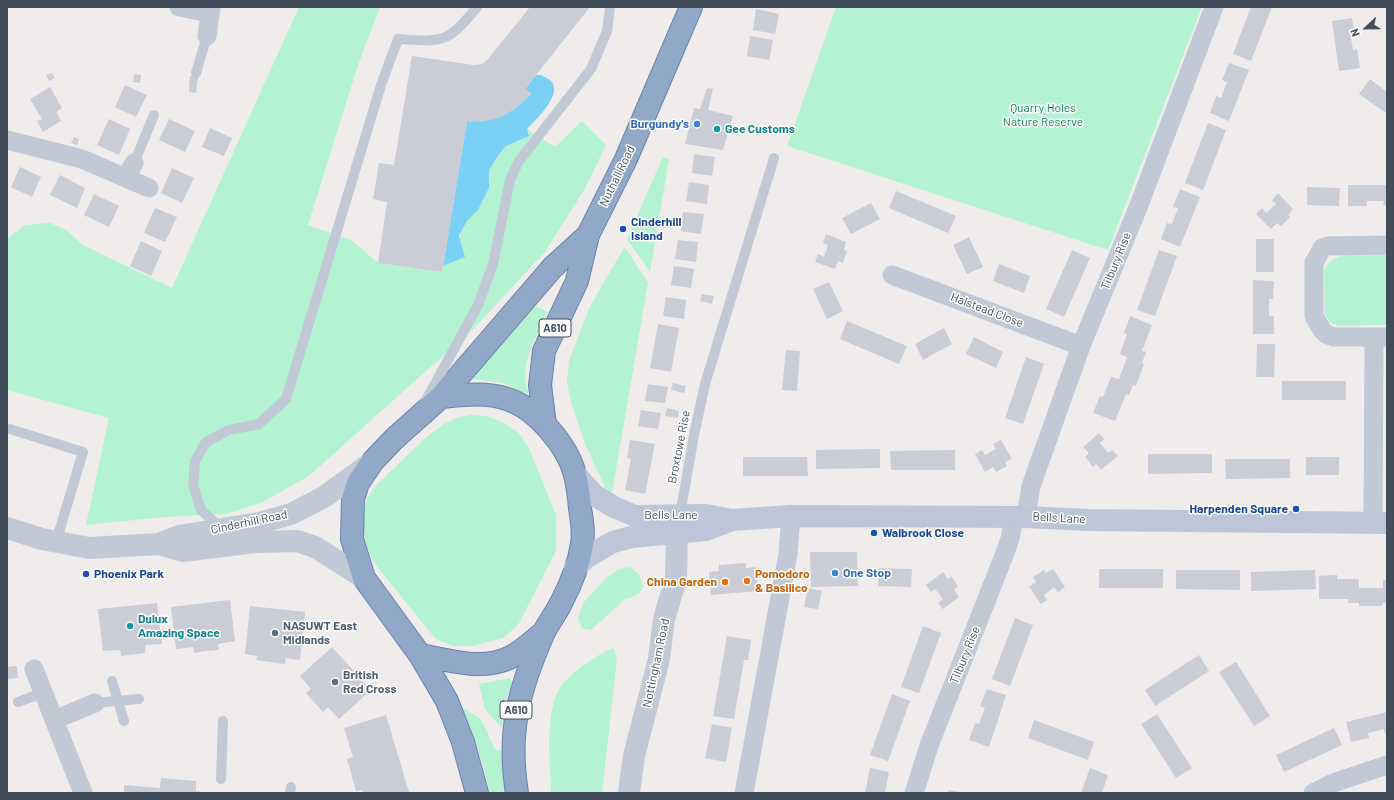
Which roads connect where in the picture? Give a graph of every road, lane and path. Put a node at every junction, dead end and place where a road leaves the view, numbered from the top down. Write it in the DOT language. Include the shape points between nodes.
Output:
graph roads {
  1 [pos="179,7"];
  2 [pos="477,7"];
  3 [pos="610,7"];
  4 [pos="691,7"];
  5 [pos="1214,7"];
  6 [pos="210,10"];
  7 [pos="206,36"];
  8 [pos="196,73"];
  9 [pos="154,115"];
  10 [pos="7,140"];
  11 [pos="774,158"];
  12 [pos="130,171"];
  13 [pos="149,188"];
  14 [pos="588,235"];
  15 [pos="1387,245"];
  16 [pos="892,275"];
  17 [pos="1380,337"];
  18 [pos="1081,346"];
  19 [pos="441,397"];
  20 [pos="415,421"];
  21 [pos="545,425"];
  22 [pos="10,429"];
  23 [pos="373,461"];
  24 [pos="575,474"];
  25 [pos="792,516"];
  26 [pos="1020,517"];
  27 [pos="1380,523"];
  28 [pos="678,524"];
  29 [pos="7,528"];
  30 [pos="222,529"];
  31 [pos="56,542"];
  32 [pos="159,544"];
  33 [pos="576,568"];
  34 [pos="364,578"];
  35 [pos="545,632"];
  36 [pos="420,655"];
  37 [pos="34,668"];
  38 [pos="112,681"];
  39 [pos="44,693"];
  40 [pos="139,699"];
  41 [pos="18,702"];
  42 [pos="118,702"];
  43 [pos="95,703"];
  44 [pos="54,720"];
  45 [pos="124,721"];
  46 [pos="223,721"];
  47 [pos="1387,765"];
  48 [pos="221,779"];
  49 [pos="83,793"];
  50 [pos="478,793"];
  51 [pos="517,793"];
  52 [pos="629,793"];
  53 [pos="744,793"];
  54 [pos="914,793"];
  55 [pos="1313,793"];
  1 -- 6 [label="street"];
  2 -- 30 [label="lane" via="443,40 432,42 398,39 381,84 286,399 259,424 229,430 206,442 195,461 193,485 201,510"];
  3 -- 20 [label="lane" via="607,31 591,69 519,162 510,180 493,264 478,305"];
  4 -- 14 [label="highway, Nuthall Road / A610" via="626,159"];
  5 -- 18 [label="street, Tilbury Rise" via="1139,205"];
  6 -- 7 [label="street"];
  7 -- 8 [label="lane"];
  9 -- 12 [label="lane"];
  10 -- 12 [label="street"];
  11 -- 28 [label="lane, Broxtowe Rise" via="706,384"];
  12 -- 13 [label="street"];
  14 -- 19 [label="highway, A610" via="553,267"];
  14 -- 21 [label="highway, A610" via="577,281 544,352 540,385"];
  15 -- 17 [label="street" via="1328,246 1322,248 1314,263 1314,316 1322,330 1334,337"];
  16 -- 18 [label="street, Halstead Close"];
  17 -- 27 [label="street"];
  18 -- 26 [label="street, Tilbury Rise"];
  19 -- 20 [label="highway, A610"];
  19 -- 21 [label="highway, A610" via="473,395 507,399 527,409"];
  20 -- 23 [label="highway, A610"];
  21 -- 24 [label="highway, A610" via="560,443"];
  22 -- 31 [label="lane" via="83,452"];
  23 -- 30 [label="street, Cinderhill Road" via="324,497 291,514"];
  23 -- 34 [label="highway, A610" via="358,483 353,499 352,539"];
  24 -- 28 [label="main road, Bells Lane" via="594,495 614,507 636,516"];
  24 -- 33 [label="highway, A610" via="582,522 582,544"];
  25 -- 26 [label="main road, Bells Lane"];
  25 -- 28 [label="main road, Bells Lane" via="732,520 706,530"];
  25 -- 53 [label="street" via="788,554"];
  26 -- 27 [label="main road, Bells Lane"];
  26 -- 54 [label="street, Tilbury Rise" via="930,743"];
  28 -- 33 [label="main road, Bells Lane" via="601,547"];
  28 -- 52 [label="street, Nottingham Road" via="676,579 664,619 659,659 634,756"];
  29 -- 31 [label="street, Cinderhill Road"];
  30 -- 32 [label="street, Cinderhill Road" via="179,536"];
  31 -- 32 [label="street, Cinderhill Road" via="89,548"];
  32 -- 34 [label="street, Cinderhill Road" via="183,551 255,542 297,541 322,551"];
  33 -- 35 [label="highway, A610" via="563,600"];
  34 -- 36 [label="highway, A610"];
  35 -- 36 [label="highway, A610" via="508,658 490,663 471,665"];
  35 -- 51 [label="highway, A610" via="517,706 513,736"];
  36 -- 50 [label="highway, A610" via="447,702 463,742"];
  37 -- 39 [label="street"];
  38 -- 42 [label="lane"];
  39 -- 41 [label="lane"];
  39 -- 44 [label="street"];
  40 -- 42 [label="lane"];
  42 -- 43 [label="lane"];
  42 -- 45 [label="lane"];
  43 -- 44 [label="street"];
  44 -- 49 [label="street"];
  46 -- 48 [label="lane"];
  47 -- 55 [label="street" via="1333,782"];
}
